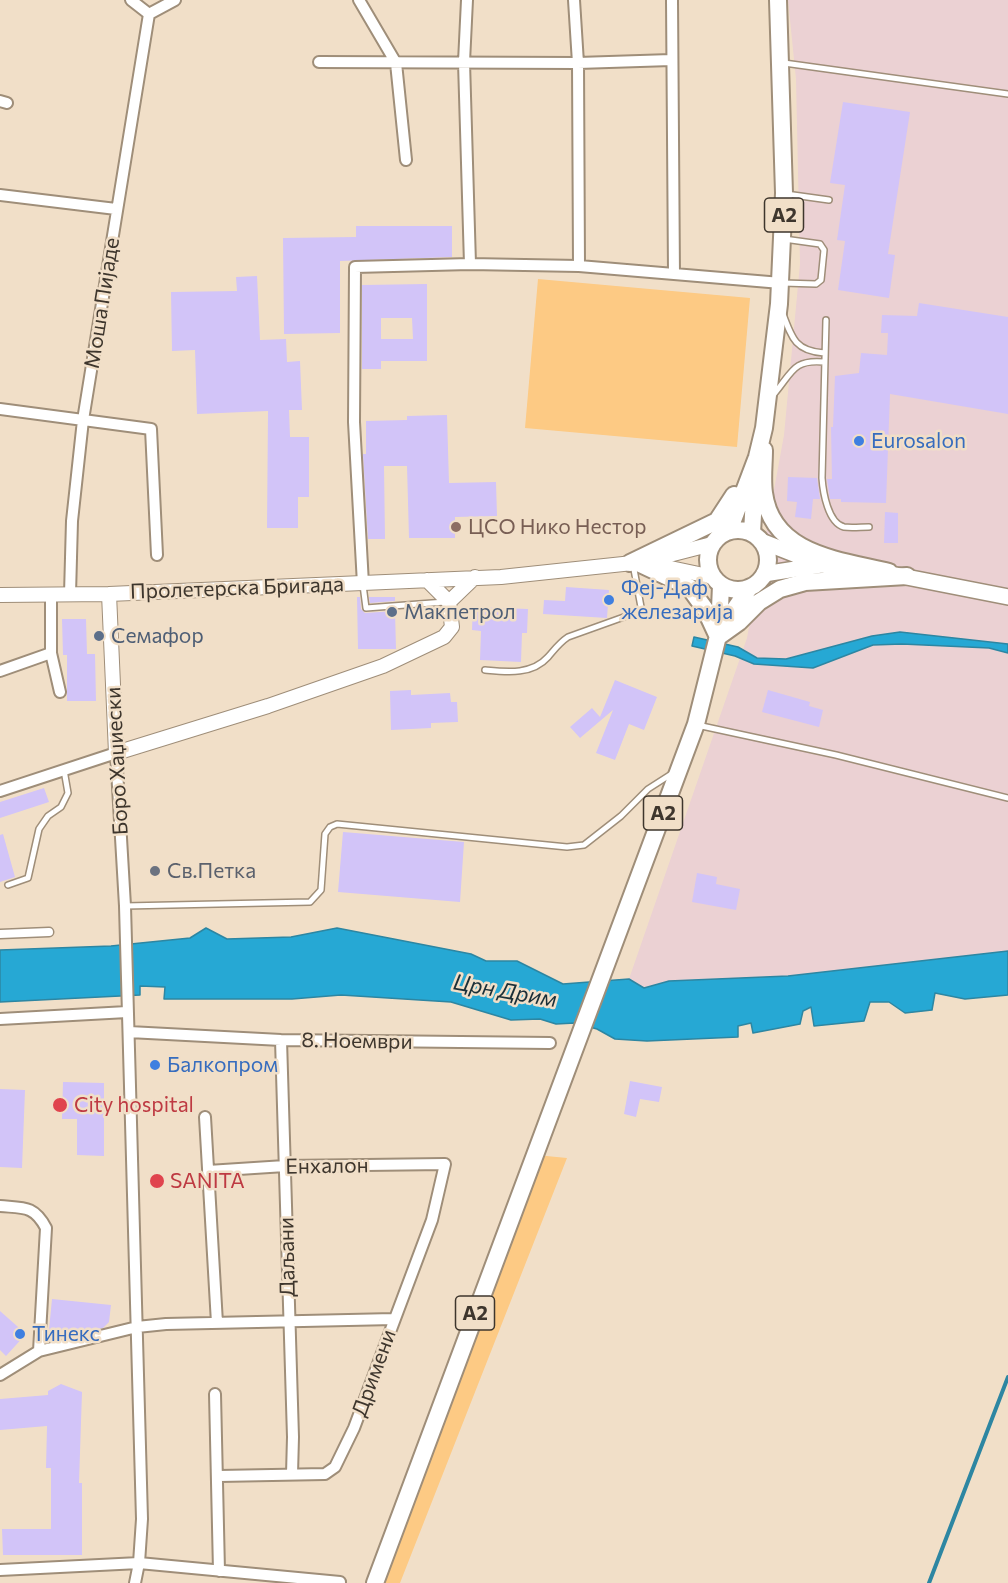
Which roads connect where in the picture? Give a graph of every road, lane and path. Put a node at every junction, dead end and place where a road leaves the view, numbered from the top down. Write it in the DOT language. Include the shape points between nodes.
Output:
graph roads {
  1 [pos="131,0"];
  2 [pos="176,0"];
  3 [pos="359,0"];
  4 [pos="467,0"];
  5 [pos="574,0"];
  6 [pos="672,0"];
  7 [pos="778,0"];
  8 [pos="149,14"];
  9 [pos="671,60"];
  10 [pos="319,62"];
  11 [pos="464,62"];
  12 [pos="781,62"];
  13 [pos="396,63"];
  14 [pos="578,63"];
  15 [pos="1008,94"];
  16 [pos="406,160"];
  17 [pos="784,193"];
  18 [pos="0,195"];
  19 [pos="829,200"];
  20 [pos="116,209"];
  21 [pos="783,239"];
  22 [pos="470,264"];
  23 [pos="579,266"];
  24 [pos="674,274"];
  25 [pos="781,283"];
  26 [pos="779,304"];
  27 [pos="826,320"];
  28 [pos="824,353"];
  29 [pos="824,362"];
  30 [pos="767,402"];
  31 [pos="0,409"];
  32 [pos="83,420"];
  33 [pos="764,428"];
  34 [pos="757,457"];
  35 [pos="869,527"];
  36 [pos="729,531"];
  37 [pos="757,537"];
  38 [pos="712,544"];
  39 [pos="157,555"];
  40 [pos="635,562"];
  41 [pos="822,565"];
  42 [pos="764,574"];
  43 [pos="907,576"];
  44 [pos="475,577"];
  45 [pos="427,580"];
  46 [pos="717,581"];
  47 [pos="363,584"];
  48 [pos="750,587"];
  49 [pos="51,594"];
  50 [pos="70,594"];
  51 [pos="109,594"];
  52 [pos="0,595"];
  53 [pos="1008,597"];
  54 [pos="449,602"];
  55 [pos="718,636"];
  56 [pos="51,653"];
  57 [pos="485,670"];
  58 [pos="0,671"];
  59 [pos="60,692"];
  60 [pos="696,724"];
  61 [pos="116,753"];
  62 [pos="679,769"];
  63 [pos="64,770"];
  64 [pos="0,791"];
  65 [pos="1008,798"];
  66 [pos="8,885"];
  67 [pos="125,906"];
  68 [pos="49,932"];
  69 [pos="0,934"];
  70 [pos="127,1012"];
  71 [pos="0,1019"];
  72 [pos="129,1032"];
  73 [pos="281,1040"];
  74 [pos="550,1043"];
  75 [pos="205,1117"];
  76 [pos="446,1164"];
  77 [pos="285,1166"];
  78 [pos="208,1170"];
  79 [pos="0,1206"];
  80 [pos="394,1319"];
  81 [pos="289,1320"];
  82 [pos="217,1323"];
  83 [pos="137,1327"];
  84 [pos="39,1351"];
  85 [pos="0,1375"];
  86 [pos="215,1394"];
  87 [pos="292,1474"];
  88 [pos="219,1476"];
  89 [pos="139,1563"];
  90 [pos="0,1570"];
  91 [pos="219,1571"];
  92 [pos="340,1582"];
  93 [pos="135,1583"];
  94 [pos="375,1583"];
  1 -- 8 [label="street"];
  2 -- 8 [label="street"];
  3 -- 13 [label="street"];
  4 -- 11 [label="street"];
  5 -- 14 [label="street"];
  6 -- 9 [label="street"];
  7 -- 12 [label="main road, A2"];
  8 -- 20 [label="street, Моша Пијаде"];
  9 -- 14 [label="street"];
  9 -- 24 [label="street"];
  10 -- 13 [label="street"];
  11 -- 13 [label="street"];
  11 -- 14 [label="street"];
  11 -- 22 [label="street"];
  12 -- 15 [label="lane"];
  12 -- 17 [label="main road, A2"];
  13 -- 16 [label="street"];
  14 -- 23 [label="street"];
  17 -- 19 [label="lane"];
  17 -- 21 [label="main road, A2"];
  18 -- 20 [label="street"];
  20 -- 32 [label="street, Моша Пијаде"];
  21 -- 25 [label="main road, A2"];
  21 -- 25 [label="lane" via="820,244 824,250 821,280 816,284"];
  22 -- 23 [label="street"];
  22 -- 47 [label="street" via="355,267 354,422"];
  23 -- 24 [label="street"];
  24 -- 25 [label="street"];
  25 -- 26 [label="main road, A2"];
  26 -- 28 [label="lane" via="795,343 809,352"];
  26 -- 30 [label="main road, A2"];
  27 -- 28 [label="lane"];
  28 -- 29 [label="lane"];
  29 -- 30 [label="lane" via="808,361 794,368"];
  29 -- 35 [label="lane" via="824,496 839,524"];
  30 -- 33 [label="main road, A2"];
  31 -- 32 [label="street"];
  32 -- 39 [label="street" via="151,429"];
  32 -- 50 [label="street, Моша Пијаде" via="72,521"];
  33 -- 34 [label="main road, A2"];
  33 -- 40 [label="main road" via="734,496 717,521"];
  33 -- 43 [label="main road" via="764,494 775,525 814,554"];
  34 -- 36 [label="main road, A2"];
  34 -- 37 [label="main road, A2"];
  36 -- 37 [label="main road" via="740,530"];
  36 -- 38 [label="main road"];
  37 -- 41 [label="main road"];
  37 -- 42 [label="main road, A2" via="767,552"];
  38 -- 40 [label="street"];
  38 -- 46 [label="main road, A2" via="708,566"];
  40 -- 44 [label="street, Пролетерска Бригада"];
  40 -- 46 [label="street"];
  40 -- 55 [label="main road" via="689,587"];
  40 -- 57 [label="lane" via="641,606 635,612 568,637 540,665 528,671"];
  41 -- 42 [label="main road"];
  41 -- 43 [label="main road"];
  42 -- 48 [label="main road, A2"];
  43 -- 53 [label="main road"];
  43 -- 55 [label="main road" via="805,582 780,589"];
  44 -- 45 [label="street, Пролетерска Бригада"];
  44 -- 54 [label="street"];
  45 -- 47 [label="street, Пролетерска Бригада"];
  45 -- 54 [label="street"];
  46 -- 48 [label="main road" via="731,589"];
  46 -- 55 [label="main road, A2"];
  47 -- 51 [label="street, Пролетерска Бригада"];
  47 -- 54 [label="lane" via="366,608"];
  48 -- 55 [label="main road, A2"];
  49 -- 50 [label="street, Пролетерска Бригада"];
  49 -- 52 [label="street, Пролетерска Бригада"];
  49 -- 56 [label="street"];
  50 -- 51 [label="street, Пролетерска Бригада"];
  51 -- 61 [label="street, Боро Хаџиески"];
  54 -- 61 [label="street" via="452,627 444,637 383,666"];
  55 -- 60 [label="main road, A2"];
  56 -- 58 [label="street"];
  56 -- 59 [label="street"];
  60 -- 62 [label="main road, A2"];
  60 -- 65 [label="lane"];
  61 -- 63 [label="street"];
  61 -- 67 [label="street, Боро Хаџиески"];
  62 -- 67 [label="lane" via="648,789 584,845 556,846 337,824 325,834 321,890 310,902"];
  62 -- 94 [label="main road, A2"];
  63 -- 64 [label="street"];
  63 -- 66 [label="lane" via="68,794 39,829 28,878"];
  67 -- 70 [label="street, Боро Хаџиески"];
  68 -- 69 [label="street"];
  70 -- 71 [label="street"];
  70 -- 72 [label="street, Боро Хаџиески"];
  72 -- 73 [label="street, 8. Ноември"];
  72 -- 83 [label="street, Боро Хаџиески"];
  73 -- 74 [label="street, 8. Ноември"];
  73 -- 77 [label="street, Даљани"];
  75 -- 78 [label="street"];
  76 -- 77 [label="street, Енхалон"];
  76 -- 80 [label="street, Дримени" via="432,1220"];
  77 -- 78 [label="street, Енхалон"];
  77 -- 81 [label="street, Даљани"];
  78 -- 82 [label="street"];
  79 -- 84 [label="street" via="31,1209 46,1228"];
  80 -- 81 [label="street"];
  80 -- 87 [label="street, Дримени" via="354,1428 335,1467 325,1474"];
  81 -- 82 [label="street"];
  81 -- 87 [label="street, Даљани"];
  82 -- 83 [label="street"];
  83 -- 84 [label="street"];
  83 -- 89 [label="street, Боро Хаџиески" via="142,1519"];
  84 -- 85 [label="street"];
  86 -- 88 [label="street"];
  87 -- 88 [label="street, Дримени"];
  88 -- 91 [label="street"];
  89 -- 90 [label="street"];
  89 -- 91 [label="street"];
  89 -- 93 [label="street, Боро Хаџиески"];
  91 -- 92 [label="street"];
}
